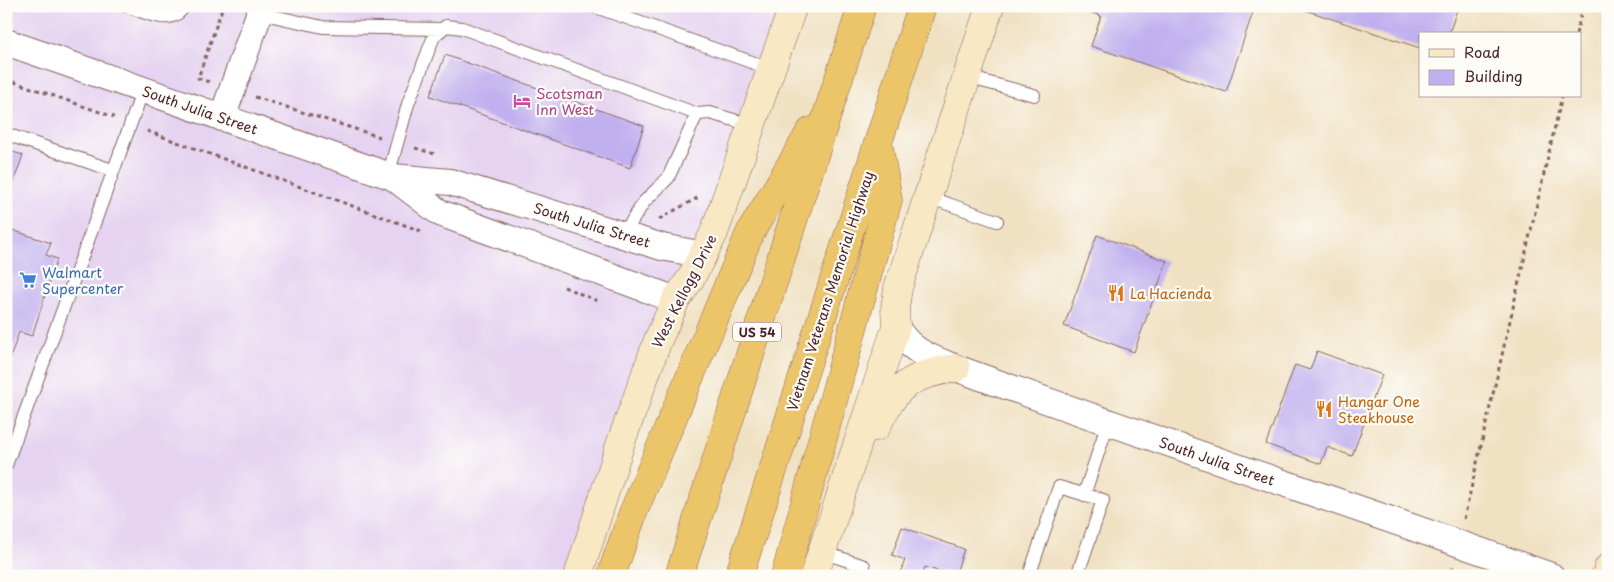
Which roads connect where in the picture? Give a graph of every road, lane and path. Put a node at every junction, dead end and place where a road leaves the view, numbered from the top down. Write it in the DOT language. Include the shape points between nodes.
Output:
graph roads {
  1 [pos="127,6"];
  2 [pos="184,6"];
  3 [pos="223,6"];
  4 [pos="593,6"];
  5 [pos="793,6"];
  6 [pos="862,6"];
  7 [pos="922,6"];
  8 [pos="990,6"];
  9 [pos="1583,6"];
  10 [pos="260,10"];
  11 [pos="442,29"];
  12 [pos="1576,32"];
  13 [pos="6,42"];
  14 [pos="771,69"];
  15 [pos="967,77"];
  16 [pos="6,78"];
  17 [pos="232,89"];
  18 [pos="836,89"];
  19 [pos="143,90"];
  20 [pos="1034,94"];
  21 [pos="1562,98"];
  22 [pos="697,114"];
  23 [pos="222,118"];
  24 [pos="130,124"];
  25 [pos="752,125"];
  26 [pos="6,134"];
  27 [pos="878,141"];
  28 [pos="398,142"];
  29 [pos="445,157"];
  30 [pos="112,170"];
  31 [pos="391,177"];
  32 [pos="705,194"];
  33 [pos="928,197"];
  34 [pos="997,221"];
  35 [pos="629,227"];
  36 [pos="429,234"];
  37 [pos="704,255"];
  38 [pos="555,284"];
  39 [pos="676,300"];
  40 [pos="600,302"];
  41 [pos="896,327"];
  42 [pos="956,368"];
  43 [pos="1108,423"];
  44 [pos="6,465"];
  45 [pos="1084,494"];
  46 [pos="837,507"];
  47 [pos="1459,543"];
  48 [pos="818,564"];
  49 [pos="1608,568"];
  50 [pos="578,576"];
  51 [pos="611,576"];
  52 [pos="679,576"];
  53 [pos="739,576"];
  54 [pos="785,576"];
  55 [pos="861,576"];
  56 [pos="1029,576"];
  57 [pos="1077,576"];
  58 [pos="1451,576"];
  59 [pos="1550,576"];
  60 [pos="1606,576"];
  1 -- 2 [label="lane" via="160,18 172,16"];
  3 -- 17 [label="path" via="198,78"];
  4 -- 14 [label="lane"];
  5 -- 14 [label="main road, West Kellogg Drive"];
  6 -- 18 [label="highway, US 54"];
  7 -- 27 [label="highway, Vietnam Veterans Memorial Highway"];
  8 -- 15 [label="main road"];
  9 -- 12 [label="path"];
  10 -- 11 [label="lane" via="323,28"];
  10 -- 17 [label="street"];
  11 -- 22 [label="lane" via="446,26 462,28"];
  11 -- 28 [label="lane" via="434,36 408,104"];
  13 -- 19 [label="street, South Julia Street"];
  14 -- 25 [label="main road, West Kellogg Drive"];
  15 -- 20 [label="lane"];
  15 -- 33 [label="main road"];
  16 -- 24 [label="path"];
  17 -- 23 [label="street"];
  17 -- 28 [label="path"];
  18 -- 51 [label="highway" via="750,233 633,513"];
  18 -- 52 [label="highway, US 54"];
  19 -- 23 [label="street, South Julia Street"];
  19 -- 24 [label="lane"];
  21 -- 47 [label="path"];
  22 -- 25 [label="lane" via="710,113"];
  22 -- 35 [label="lane" via="668,178 644,202"];
  23 -- 31 [label="street, South Julia Street"];
  24 -- 30 [label="lane"];
  24 -- 36 [label="path"];
  25 -- 37 [label="main road, West Kellogg Drive"];
  26 -- 30 [label="lane"];
  27 -- 53 [label="highway, Vietnam Veterans Memorial Highway"];
  27 -- 54 [label="highway" via="888,200"];
  28 -- 29 [label="path"];
  28 -- 31 [label="lane"];
  30 -- 44 [label="lane"];
  31 -- 35 [label="street, South Julia Street" via="450,182"];
  31 -- 39 [label="street, South Julia Street" via="440,213"];
  32 -- 35 [label="path" via="652,224"];
  33 -- 34 [label="lane"];
  33 -- 41 [label="main road" via="898,288 894,308"];
  35 -- 37 [label="street, South Julia Street" via="662,247"];
  37 -- 39 [label="main road, West Kellogg Drive"];
  38 -- 40 [label="path"];
  39 -- 50 [label="main road, West Kellogg Drive" via="620,442"];
  41 -- 42 [label="street, South Julia Street" via="905,341 919,352"];
  41 -- 46 [label="main road"];
  42 -- 43 [label="street, South Julia Street"];
  42 -- 46 [label="main road" via="915,378 890,399"];
  43 -- 45 [label="lane"];
  43 -- 47 [label="street, South Julia Street"];
  45 -- 56 [label="lane" via="1060,487"];
  45 -- 57 [label="lane" via="1103,500"];
  46 -- 48 [label="main road"];
  47 -- 58 [label="path"];
  47 -- 59 [label="street, South Julia Street"];
  48 -- 55 [label="lane" via="864,566"];
  49 -- 60 [label="main road"];
}
